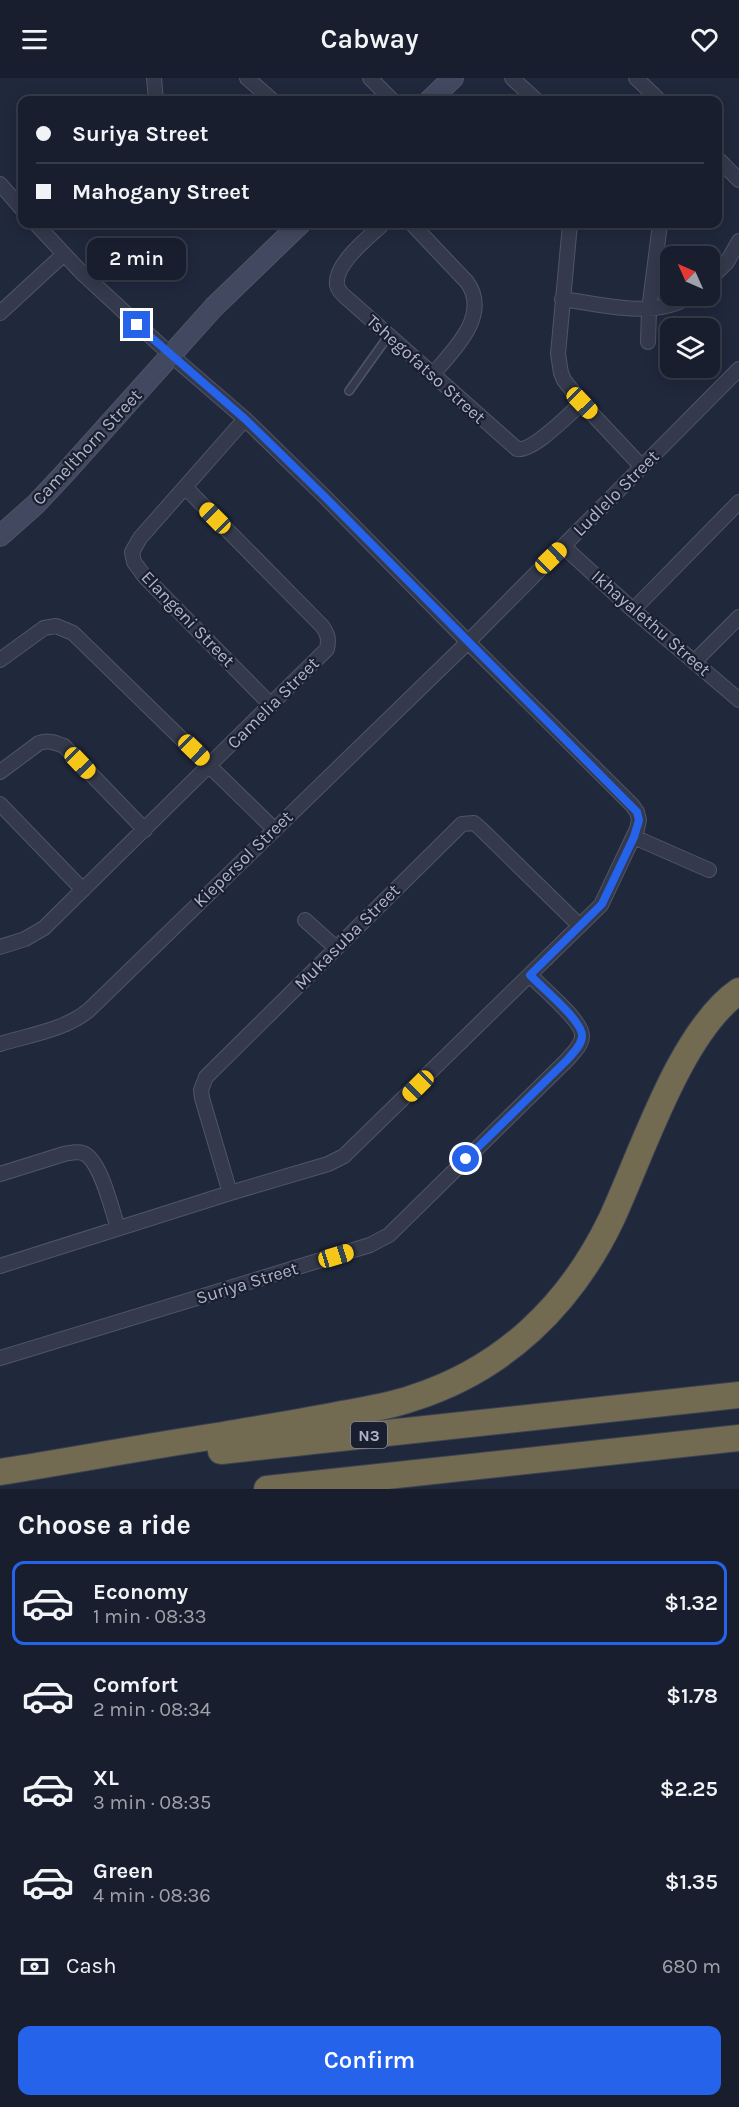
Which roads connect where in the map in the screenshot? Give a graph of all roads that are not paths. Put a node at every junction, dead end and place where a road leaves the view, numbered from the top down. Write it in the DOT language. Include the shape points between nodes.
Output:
graph roads {
  1 [pos="154,78"];
  2 [pos="248,78"];
  3 [pos="370,78"];
  4 [pos="453,78"];
  5 [pos="636,78"];
  6 [pos="521,81"];
  7 [pos="156,96"];
  8 [pos="268,96"];
  9 [pos="388,96"];
  10 [pos="434,96"];
  11 [pos="533,96"];
  12 [pos="655,96"];
  13 [pos="722,163"];
  14 [pos="739,180"];
  15 [pos="0,184"];
  16 [pos="18,204"];
  17 [pos="40,228"];
  18 [pos="296,228"];
  19 [pos="379,228"];
  20 [pos="416,228"];
  21 [pos="566,228"];
  22 [pos="659,228"];
  23 [pos="739,241"];
  24 [pos="64,254"];
  25 [pos="720,269"];
  26 [pos="562,299"];
  27 [pos="669,306"];
  28 [pos="649,310"];
  29 [pos="0,313"];
  30 [pos="389,335"];
  31 [pos="648,342"];
  32 [pos="172,356"];
  33 [pos="739,369"];
  34 [pos="433,374"];
  35 [pos="349,391"];
  36 [pos="582,403"];
  37 [pos="245,419"];
  38 [pos="642,467"];
  39 [pos="185,487"];
  40 [pos="739,502"];
  41 [pos="0,536"];
  42 [pos="563,546"];
  43 [pos="633,610"];
  44 [pos="739,617"];
  45 [pos="468,642"];
  46 [pos="0,660"];
  47 [pos="695,661"];
  48 [pos="739,700"];
  49 [pos="271,705"];
  50 [pos="210,765"];
  51 [pos="0,772"];
  52 [pos="0,804"];
  53 [pos="274,829"];
  54 [pos="145,830"];
  55 [pos="634,837"];
  56 [pos="709,870"];
  57 [pos="83,890"];
  58 [pos="305,920"];
  59 [pos="579,925"];
  60 [pos="0,947"];
  61 [pos="336,948"];
  62 [pos="530,975"];
  63 [pos="739,991"];
  64 [pos="0,1044"];
  65 [pos="0,1174"];
  66 [pos="230,1193"];
  67 [pos="117,1228"];
  68 [pos="0,1266"];
  69 [pos="0,1358"];
  70 [pos="739,1395"];
  71 [pos="739,1438"];
  72 [pos="0,1474"];
  73 [pos="267,1489"];
  1 -- 7 [label="street"];
  2 -- 8 [label="street"];
  3 -- 9 [label="street"];
  4 -- 10 [label="street"];
  5 -- 12 [label="street"];
  6 -- 11 [label="street"];
  13 -- 14 [label="street"];
  15 -- 16 [label="street"];
  17 -- 24 [label="street"];
  18 -- 32 [label="street, Camelthorn Street" via="235,285"];
  19 -- 30 [label="street, Tshegofatso Street" via="341,266 337,284 341,293"];
  20 -- 34 [label="street" via="467,282 473,298 470,328"];
  21 -- 26 [label="street"];
  22 -- 28 [label="street"];
  23 -- 25 [label="street"];
  24 -- 29 [label="street"];
  24 -- 32 [label="street"];
  26 -- 28 [label="street"];
  26 -- 36 [label="street" via="559,363 564,380"];
  27 -- 28 [label="street"];
  28 -- 31 [label="street"];
  30 -- 34 [label="street, Tshegofatso Street"];
  30 -- 35 [label="lane"];
  32 -- 37 [label="street"];
  32 -- 41 [label="street, Camelthorn Street" via="65,473"];
  33 -- 38 [label="street, Ludlelo Street"];
  34 -- 36 [label="street, Tshegofatso Street" via="522,450"];
  36 -- 38 [label="street"];
  37 -- 39 [label="street, Elangeni Street"];
  37 -- 45 [label="street"];
  38 -- 42 [label="street, Ludlelo Street"];
  39 -- 49 [label="street, Elangeni Street" via="136,542 134,562"];
  39 -- 49 [label="street, Camelia Street" via="327,633 327,648 322,655"];
  40 -- 43 [label="street"];
  42 -- 43 [label="street, Ikhayalethu Street"];
  42 -- 45 [label="street, Ludlelo Street"];
  43 -- 47 [label="street, Ikhayalethu Street"];
  44 -- 47 [label="street"];
  45 -- 53 [label="street, Kiepersol Street"];
  45 -- 55 [label="street" via="632,805 639,820"];
  46 -- 50 [label="street" via="44,628 64,628"];
  47 -- 48 [label="street, Ikhayalethu Street"];
  49 -- 50 [label="street, Camelia Street"];
  50 -- 53 [label="street"];
  50 -- 54 [label="street, Camelia Street"];
  51 -- 54 [label="street" via="39,743 64,746"];
  52 -- 57 [label="street"];
  53 -- 64 [label="street, Kiepersol Street" via="82,1016"];
  54 -- 57 [label="street, Camelia Street"];
  55 -- 56 [label="street"];
  55 -- 59 [label="street" via="602,904"];
  57 -- 60 [label="street, Camelia Street" via="44,928"];
  58 -- 61 [label="street"];
  59 -- 61 [label="street, Mukasuba Street" via="481,829 468,822 457,828"];
  59 -- 62 [label="street"];
  61 -- 66 [label="street, Mukasuba Street" via="202,1084 202,1098"];
  62 -- 66 [label="street" via="344,1156"];
  62 -- 69 [label="street, Suriya Street" via="576,1022 583,1034 581,1042 388,1235 370,1245"];
  63 -- 72 [label="highway" via="707,1022 685,1057 610,1221 582,1272 548,1314 489,1363 447,1385 389,1405"];
  65 -- 67 [label="street" via="64,1154 83,1154 95,1163"];
  66 -- 67 [label="street"];
  67 -- 68 [label="street"];
  70 -- 72 [label="highway, N3"];
  71 -- 73 [label="highway"];
}
